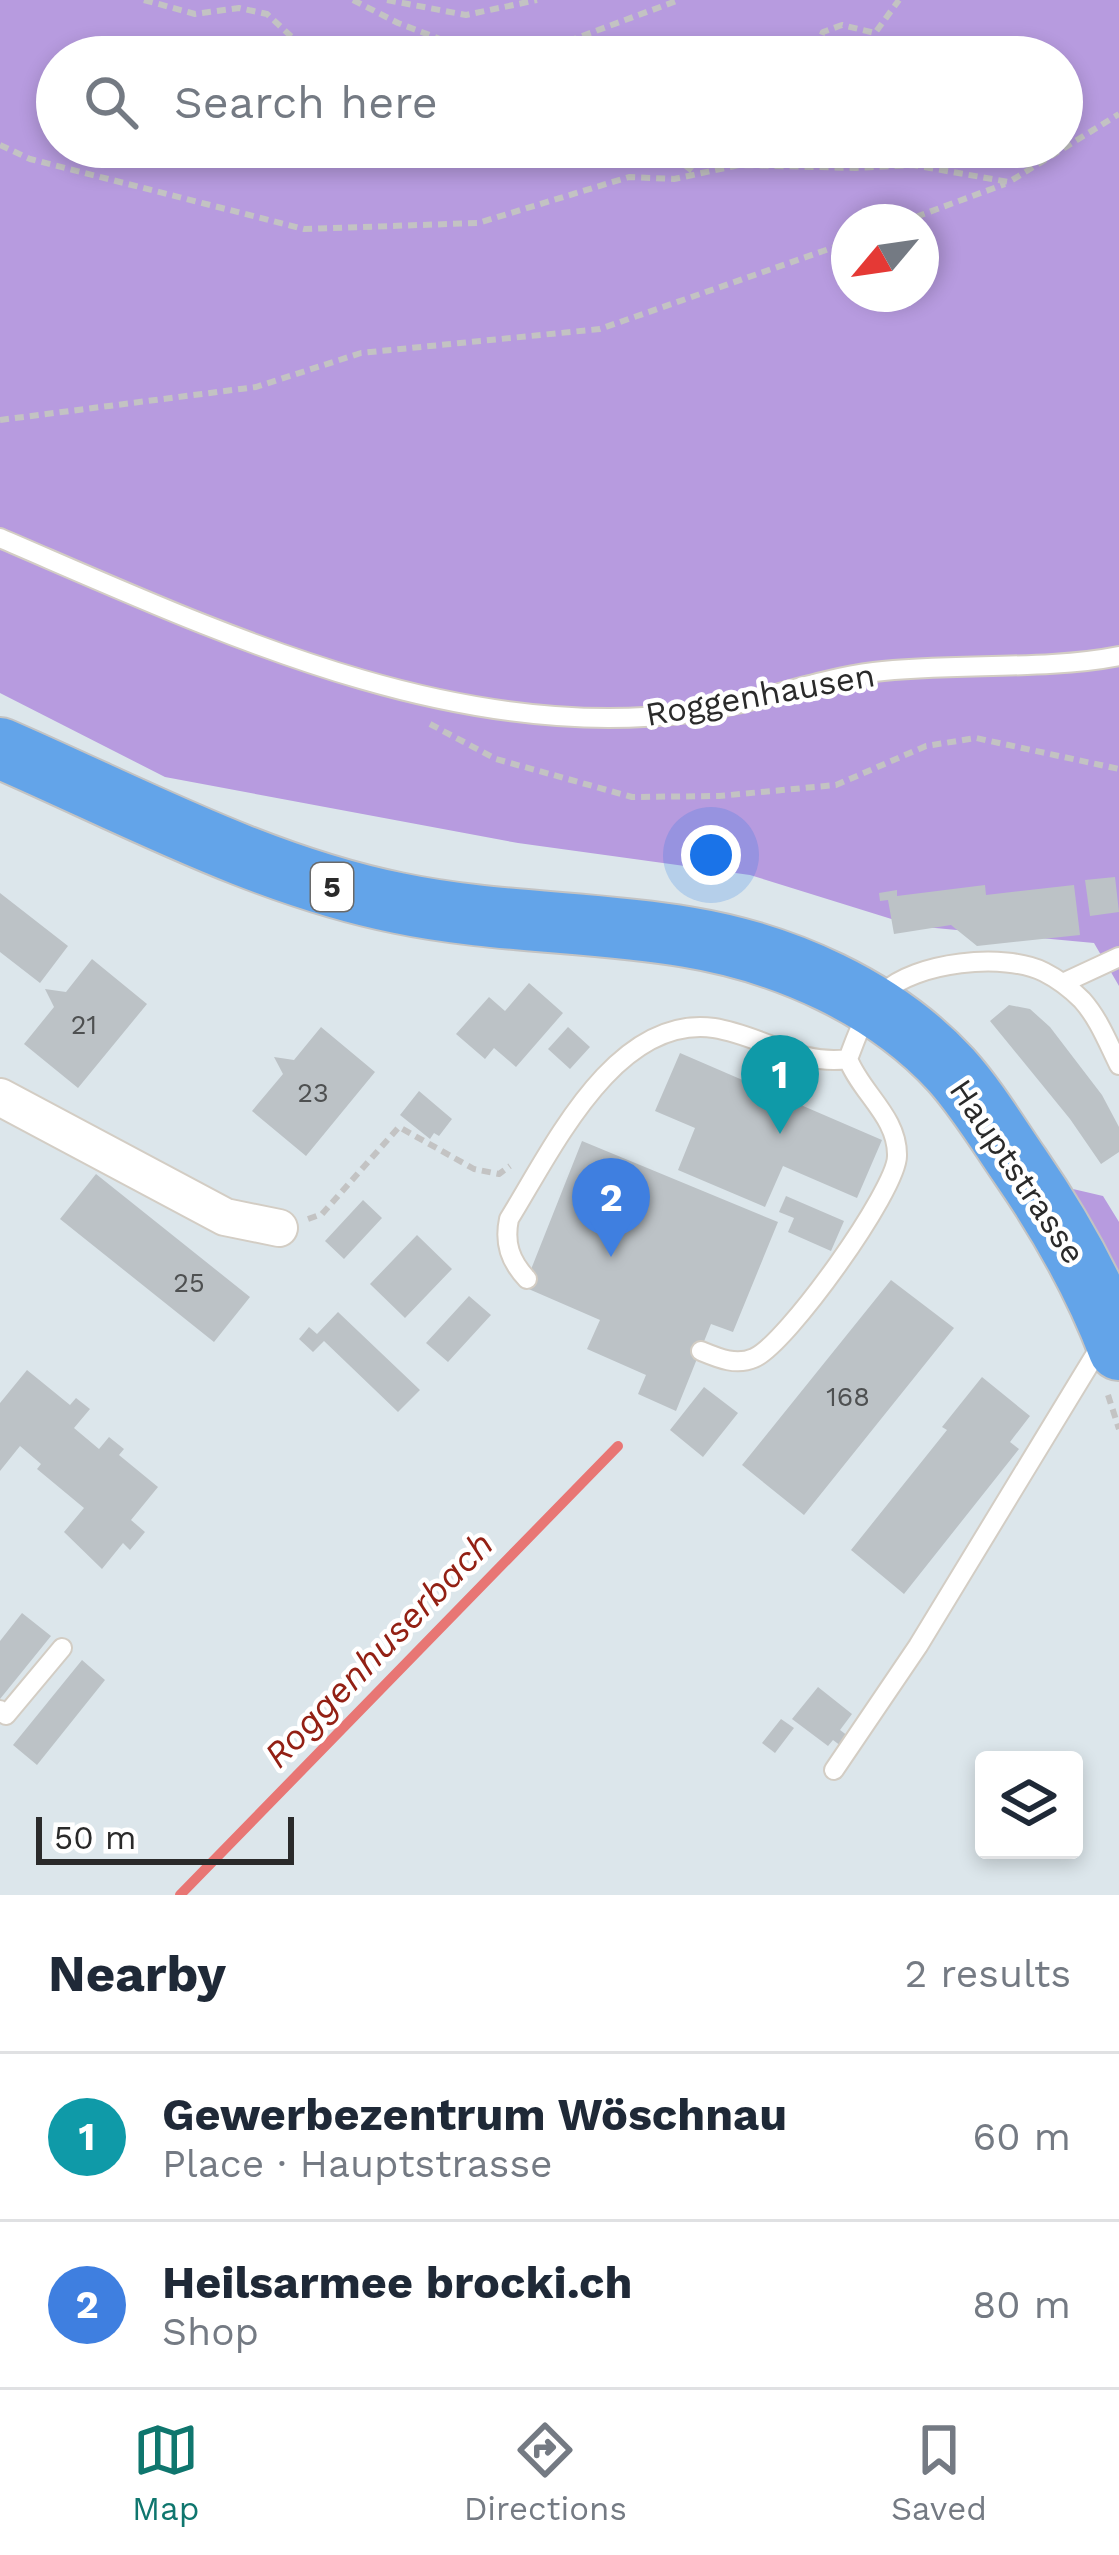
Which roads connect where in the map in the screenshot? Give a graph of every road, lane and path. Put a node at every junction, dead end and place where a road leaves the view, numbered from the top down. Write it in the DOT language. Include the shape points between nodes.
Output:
graph roads {
  1 [pos="144,0"];
  2 [pos="353,0"];
  3 [pos="387,0"];
  4 [pos="537,0"];
  5 [pos="679,0"];
  6 [pos="895,1"];
  7 [pos="291,36"];
  8 [pos="432,36"];
  9 [pos="582,36"];
  10 [pos="821,36"];
  11 [pos="1119,114"];
  12 [pos="1083,136"];
  13 [pos="0,146"];
  14 [pos="36,161"];
  15 [pos="65,168"];
  16 [pos="688,168"];
  17 [pos="722,168"];
  18 [pos="931,168"];
  19 [pos="1032,168"];
  20 [pos="695,173"];
  21 [pos="1009,182"];
  22 [pos="939,208"];
  23 [pos="831,248"];
  24 [pos="0,420"];
  25 [pos="0,538"];
  26 [pos="1119,656"];
  27 [pos="412,696"];
  28 [pos="0,748"];
  29 [pos="1119,769"];
  30 [pos="1119,957"];
  31 [pos="1063,983"];
  32 [pos="859,1032"];
  33 [pos="1119,1066"];
  34 [pos="0,1097"];
  35 [pos="518,1152"];
  36 [pos="280,1228"];
  37 [pos="527,1279"];
  38 [pos="1108,1345"];
  39 [pos="701,1351"];
  40 [pos="1119,1429"];
  41 [pos="62,1648"];
  42 [pos="0,1710"];
  43 [pos="834,1770"];
  1 -- 7 [label="path" via="195,14 266,14"];
  2 -- 8 [label="path"];
  3 -- 4 [label="path" via="466,15"];
  5 -- 9 [label="path"];
  6 -- 10 [label="path" via="875,33 842,25"];
  11 -- 12 [label="path"];
  13 -- 14 [label="path"];
  15 -- 20 [label="path" via="304,229 478,223 629,177"];
  16 -- 20 [label="path"];
  17 -- 20 [label="path"];
  18 -- 21 [label="path"];
  19 -- 21 [label="path"];
  21 -- 22 [label="path"];
  23 -- 24 [label="path" via="601,328 361,353 256,387"];
  25 -- 27 [label="lane, Roggenhausen" via="310,664"];
  26 -- 27 [label="lane, Roggenhausen" via="872,672 669,714 519,711"];
  27 -- 29 [label="path" via="432,728 496,759 632,796 836,785 926,746 976,738"];
  28 -- 32 [label="main road, Hauptstrasse / 5" via="328,886 400,904 752,951 814,974"];
  30 -- 31 [label="lane"];
  31 -- 32 [label="lane" via="1041,970 967,963 906,976"];
  31 -- 33 [label="lane" via="1094,1014"];
  32 -- 37 [label="lane" via="829,1061 712,1028 671,1031 633,1048 591,1091 508,1219 505,1238"];
  32 -- 38 [label="main road, Hauptstrasse / 5" via="917,1038 951,1070 1055,1217"];
  32 -- 39 [label="lane" via="856,1082 895,1135 893,1178 771,1348 733,1361"];
  34 -- 36 [label="street" via="225,1217"];
  35 -- 36 [label="path" via="499,1174 486,1173 399,1127 322,1214"];
  38 -- 40 [label="path"];
  38 -- 43 [label="lane"];
  41 -- 42 [label="lane" via="7,1715"];
}
